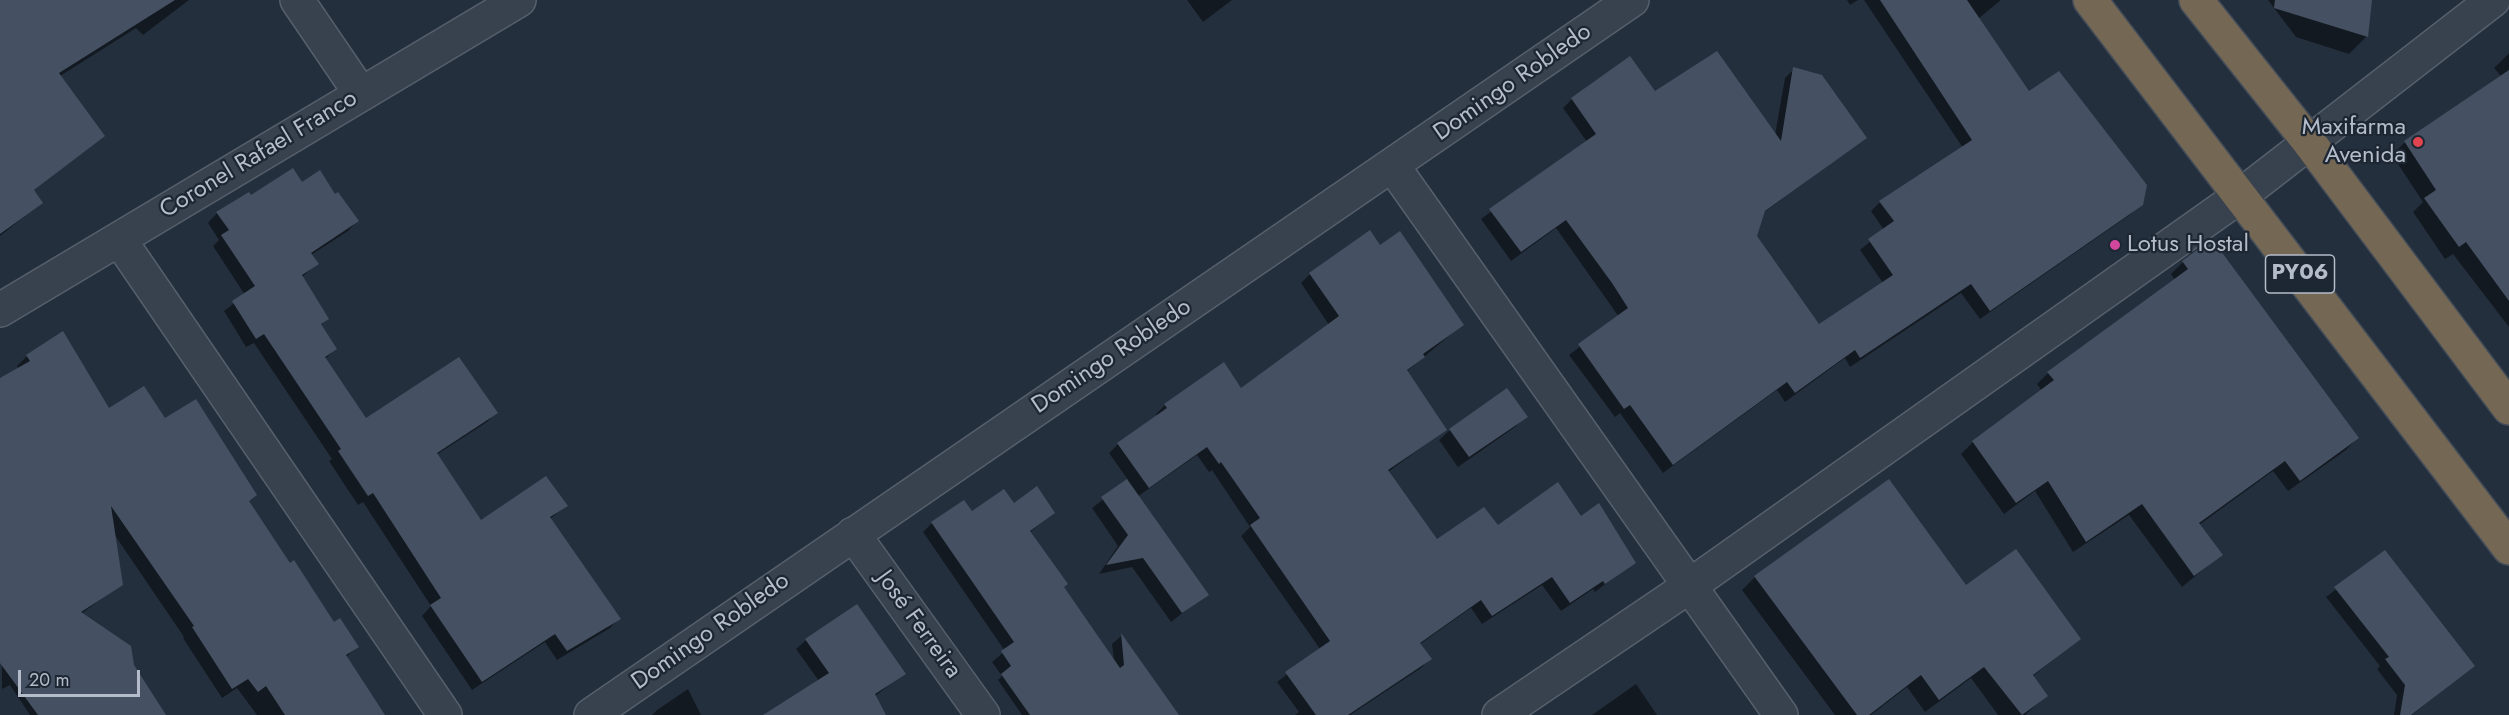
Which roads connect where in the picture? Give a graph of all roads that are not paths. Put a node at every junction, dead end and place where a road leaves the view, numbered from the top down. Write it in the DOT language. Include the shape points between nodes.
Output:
graph roads {
  1 [pos="297,0"];
  2 [pos="519,0"];
  3 [pos="1632,0"];
  4 [pos="2090,0"];
  5 [pos="2196,0"];
  6 [pos="2493,0"];
  7 [pos="361,94"];
  8 [pos="2309,142"];
  9 [pos="1392,165"];
  10 [pos="2240,196"];
  11 [pos="119,239"];
  12 [pos="0,310"];
  13 [pos="2509,408"];
  14 [pos="853,534"];
  15 [pos="2509,548"];
  16 [pos="1688,586"];
  17 [pos="445,715"];
  18 [pos="591,715"];
  19 [pos="983,715"];
  20 [pos="1500,715"];
  21 [pos="1781,715"];
  1 -- 7 [label="street"];
  2 -- 7 [label="street, Coronel Rafael Franco"];
  3 -- 9 [label="street, Domingo Robledo"];
  4 -- 10 [label="highway, PY06"];
  5 -- 8 [label="highway"];
  6 -- 8 [label="street"];
  7 -- 11 [label="street, Coronel Rafael Franco"];
  8 -- 10 [label="street"];
  8 -- 13 [label="highway"];
  9 -- 14 [label="street, Domingo Robledo"];
  9 -- 16 [label="street"];
  10 -- 15 [label="highway, PY06"];
  10 -- 16 [label="street"];
  11 -- 12 [label="street, Coronel Rafael Franco"];
  11 -- 17 [label="street"];
  14 -- 18 [label="street, Domingo Robledo"];
  14 -- 19 [label="street, José Ferreira"];
  16 -- 20 [label="street"];
  16 -- 21 [label="street"];
}
